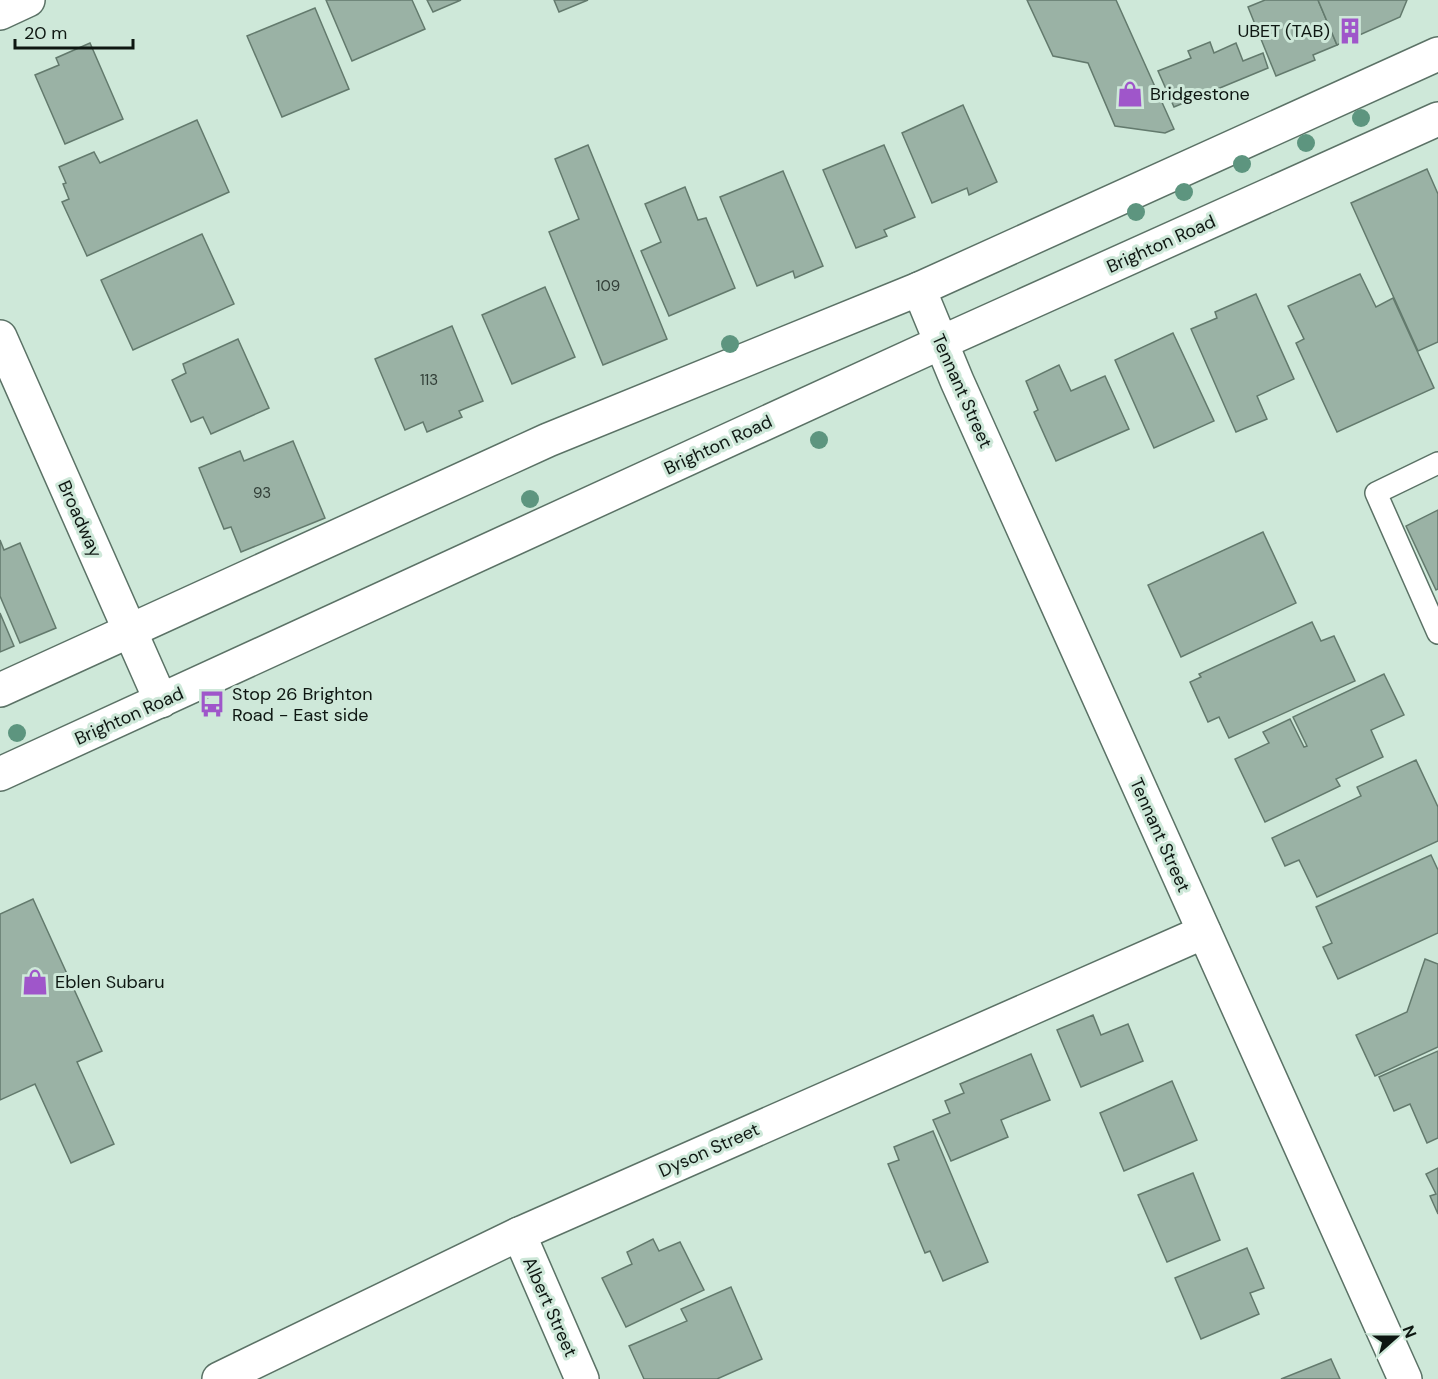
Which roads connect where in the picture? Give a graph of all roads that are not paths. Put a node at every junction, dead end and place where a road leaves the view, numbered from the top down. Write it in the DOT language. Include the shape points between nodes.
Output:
graph roads {
  1 [pos="28,0"];
  2 [pos="0,12"];
  3 [pos="1438,54"];
  4 [pos="1438,119"];
  5 [pos="919,289"];
  6 [pos="0,337"];
  7 [pos="940,343"];
  8 [pos="1438,464"];
  9 [pos="130,632"];
  10 [pos="1438,633"];
  11 [pos="0,690"];
  12 [pos="161,701"];
  13 [pos="0,774"];
  14 [pos="1204,932"];
  15 [pos="519,1234"];
  16 [pos="219,1379"];
  17 [pos="582,1379"];
  18 [pos="1405,1379"];
  1 -- 2 [label="main road"];
  3 -- 5 [label="main road"];
  4 -- 7 [label="main road, Brighton Road"];
  5 -- 7 [label="main road, Tennant Street"];
  5 -- 9 [label="main road" via="548,440"];
  6 -- 9 [label="main road, Broadway"];
  7 -- 12 [label="main road, Brighton Road"];
  7 -- 14 [label="main road, Tennant Street"];
  8 -- 10 [label="lane" via="1376,493"];
  9 -- 11 [label="main road"];
  9 -- 12 [label="main road, Broadway"];
  12 -- 13 [label="main road, Brighton Road"];
  14 -- 15 [label="main road, Dyson Street"];
  14 -- 18 [label="main road, Tennant Street"];
  15 -- 16 [label="main road, Dyson Street"];
  15 -- 17 [label="main road, Albert Street"];
}
